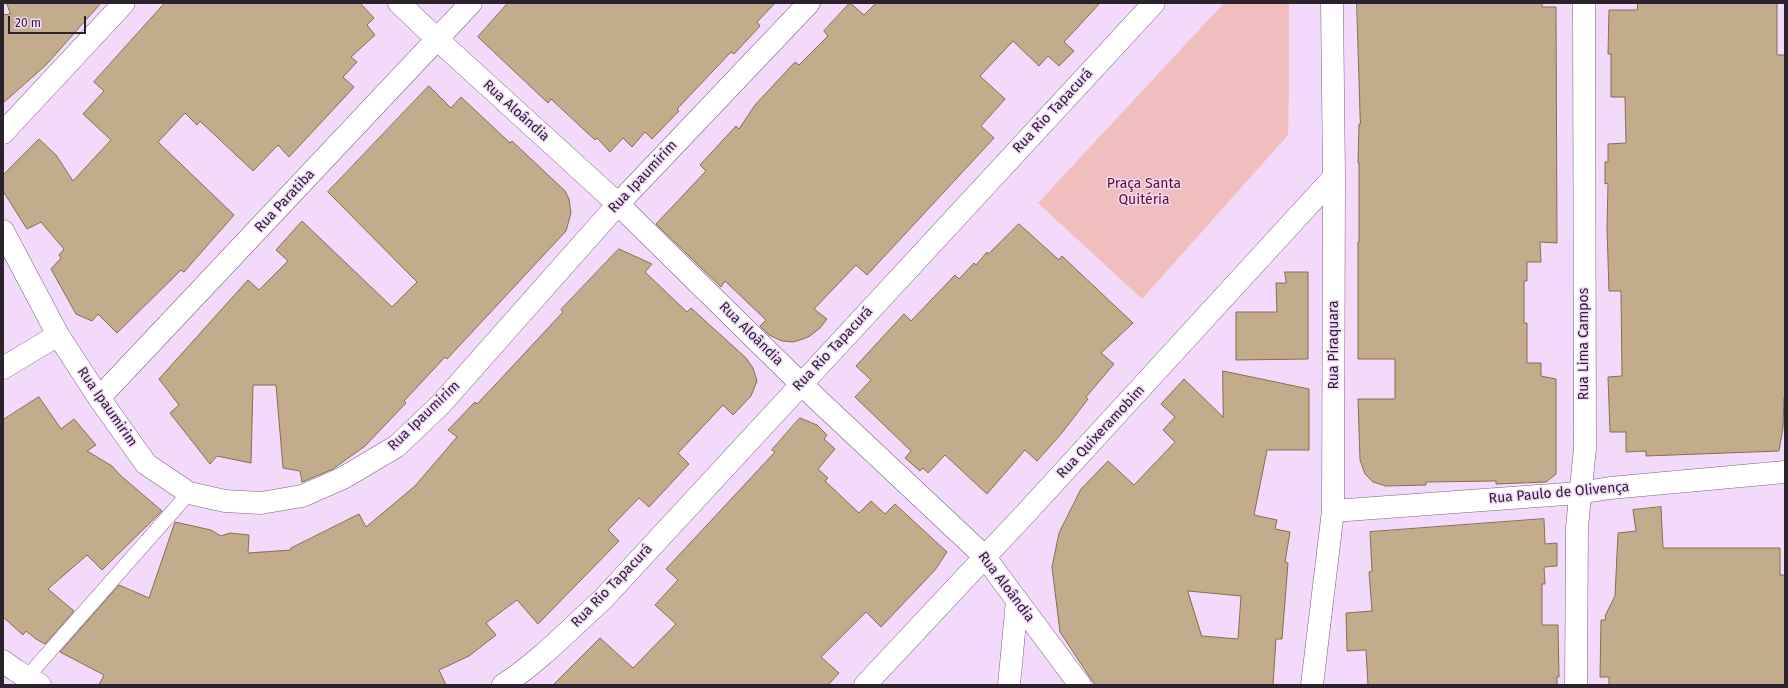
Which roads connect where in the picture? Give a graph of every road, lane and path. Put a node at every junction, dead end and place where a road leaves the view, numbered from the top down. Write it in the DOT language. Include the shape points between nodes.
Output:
graph roads {
  1 [pos="124,3"];
  2 [pos="400,3"];
  3 [pos="471,3"];
  4 [pos="809,3"];
  5 [pos="1154,3"];
  6 [pos="1332,3"];
  7 [pos="1584,3"];
  8 [pos="437,40"];
  9 [pos="3,133"];
  10 [pos="1334,177"];
  11 [pos="618,204"];
  12 [pos="3,231"];
  13 [pos="58,335"];
  14 [pos="3,368"];
  15 [pos="801,384"];
  16 [pos="99,398"];
  17 [pos="1785,472"];
  18 [pos="189,493"];
  19 [pos="1579,493"];
  20 [pos="1333,511"];
  21 [pos="984,556"];
  22 [pos="1016,601"];
  23 [pos="18,673"];
  24 [pos="503,685"];
  25 [pos="865,685"];
  26 [pos="1009,685"];
  27 [pos="1080,685"];
  28 [pos="1312,685"];
  29 [pos="1576,685"];
  1 -- 9 [label="street"];
  2 -- 8 [label="street, Rua Aloândia"];
  3 -- 8 [label="street, Rua Paratiba"];
  4 -- 11 [label="street, Rua Ipaumirim"];
  5 -- 15 [label="street, Rua Rio Tapacurá"];
  6 -- 10 [label="street, Rua Piraquara"];
  7 -- 19 [label="street, Rua Lima Campos" via="1585,448"];
  8 -- 11 [label="street, Rua Aloândia"];
  8 -- 16 [label="street, Rua Paratiba"];
  10 -- 20 [label="street, Rua Piraquara"];
  10 -- 21 [label="street, Rua Quixeramobim"];
  11 -- 15 [label="street, Rua Aloândia"];
  11 -- 18 [label="street, Rua Ipaumirim" via="441,404 397,446 343,478 302,496 261,503 225,501"];
  12 -- 13 [label="street, Rua Ipaumirim"];
  13 -- 14 [label="street"];
  13 -- 16 [label="street, Rua Ipaumirim"];
  15 -- 21 [label="street, Rua Aloândia"];
  15 -- 24 [label="street, Rua Rio Tapacurá" via="603,599 551,647"];
  16 -- 18 [label="street, Rua Ipaumirim" via="146,464"];
  17 -- 19 [label="street, Rua Paulo de Olivença"];
  18 -- 23 [label="lane"];
  19 -- 20 [label="street, Rua Paulo de Olivença"];
  19 -- 29 [label="street, Rua Lima Campos"];
  20 -- 28 [label="street, Rua Piraquara"];
  21 -- 22 [label="street, Rua Aloândia"];
  21 -- 25 [label="street, Rua Quixeramobim"];
  22 -- 26 [label="street"];
  22 -- 27 [label="street, Rua Aloândia"];
}
